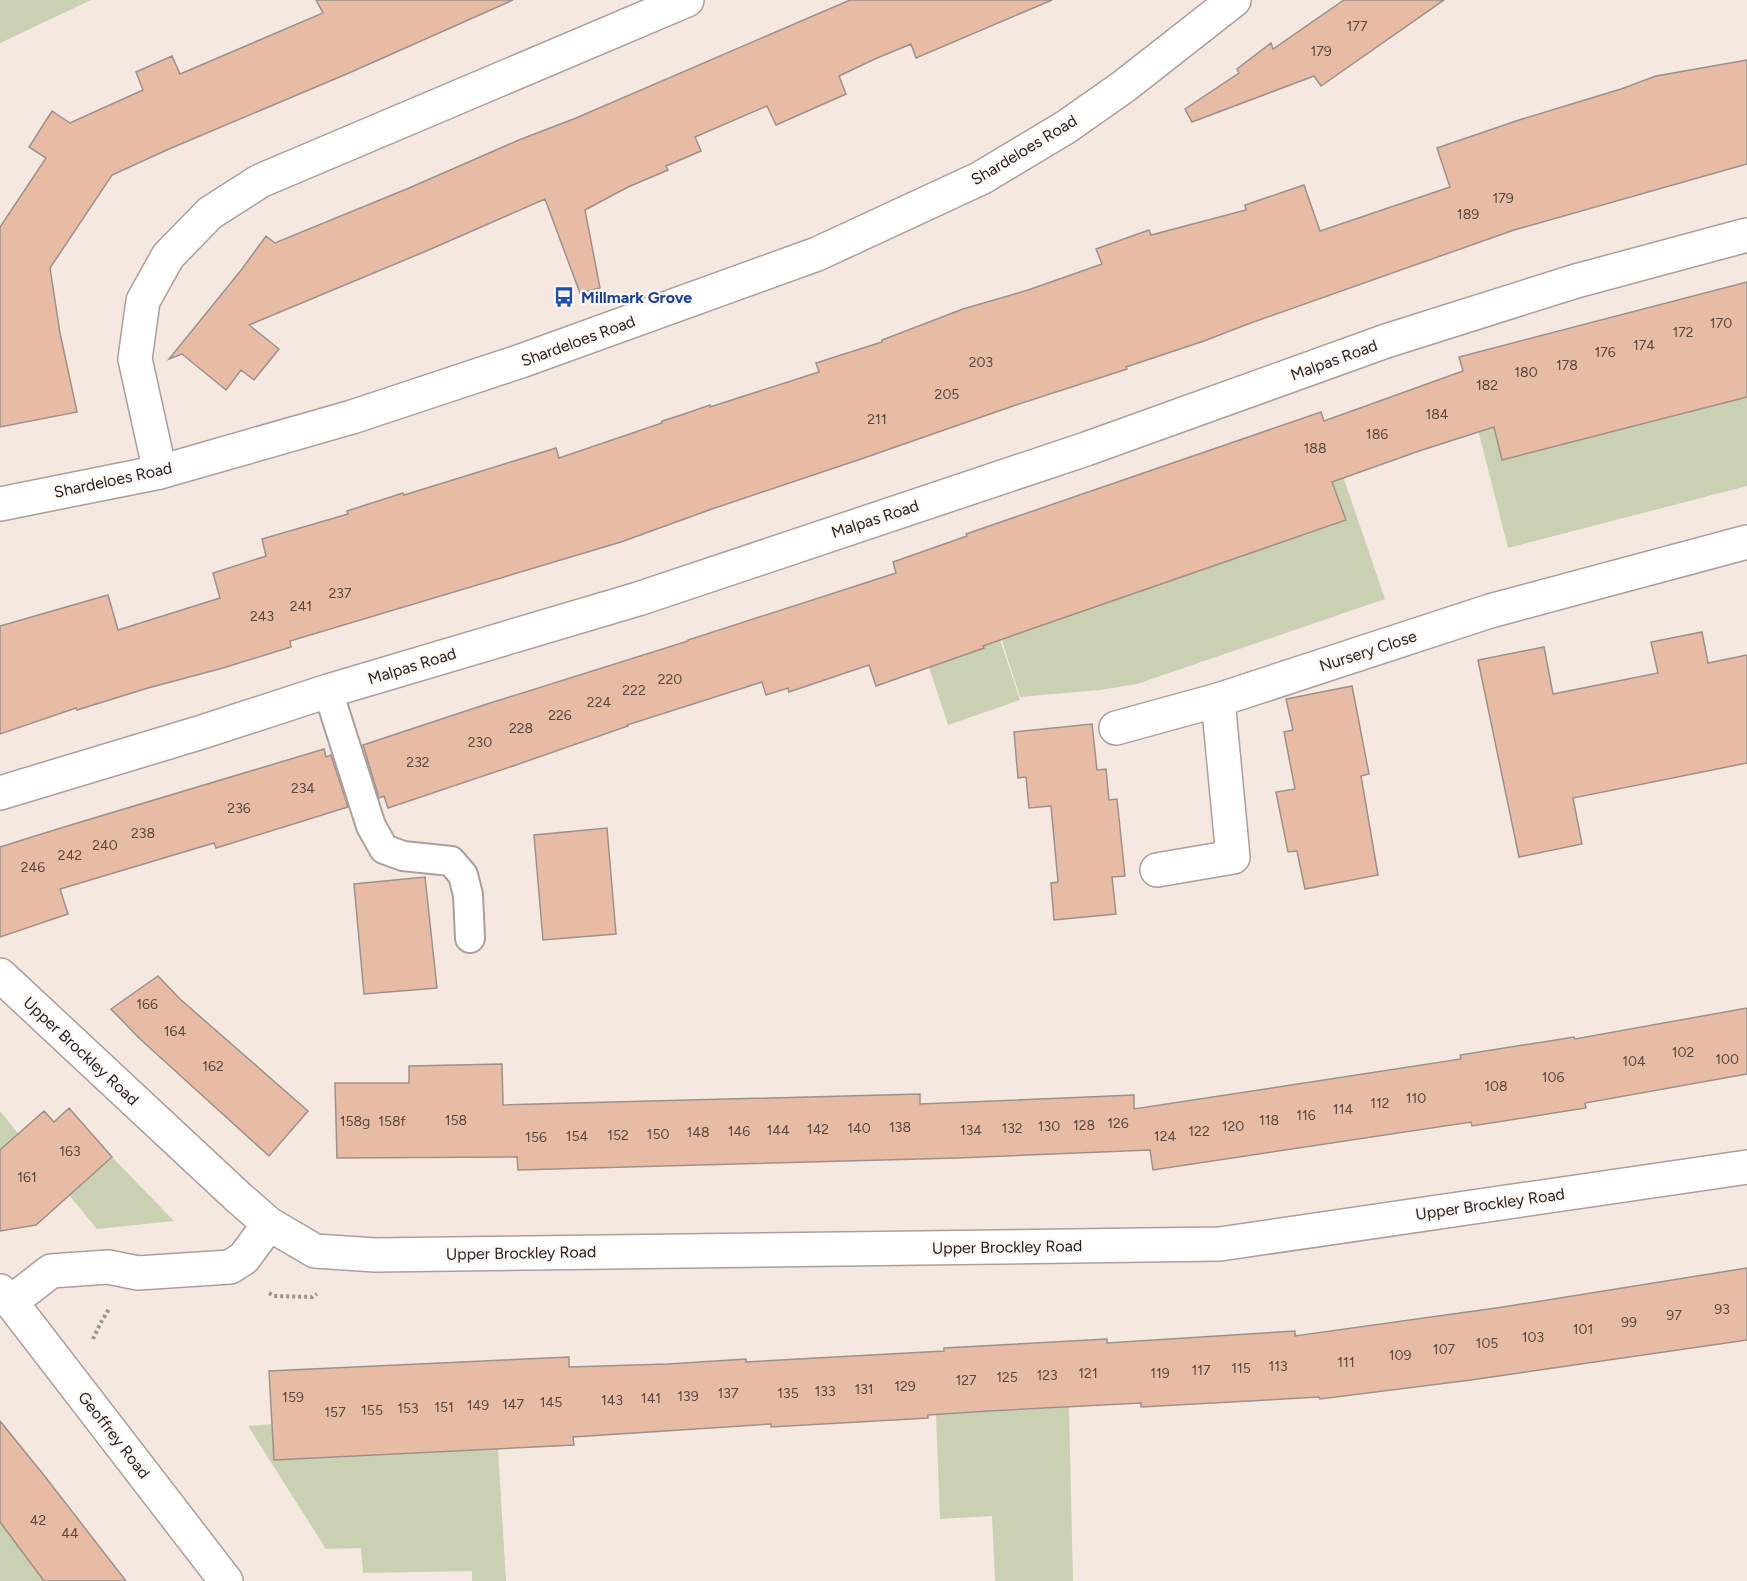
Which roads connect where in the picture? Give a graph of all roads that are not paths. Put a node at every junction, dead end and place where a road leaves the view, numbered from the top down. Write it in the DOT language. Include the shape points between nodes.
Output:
graph roads {
  1 [pos="687,0"];
  2 [pos="1234,0"];
  3 [pos="1747,235"];
  4 [pos="160,472"];
  5 [pos="0,504"];
  6 [pos="1747,542"];
  7 [pos="327,691"];
  8 [pos="1218,700"];
  9 [pos="1116,728"];
  10 [pos="0,793"];
  11 [pos="1157,870"];
  12 [pos="471,938"];
  13 [pos="0,975"];
  14 [pos="1747,1167"];
  15 [pos="269,1224"];
  16 [pos="5,1297"];
  17 [pos="226,1581"];
  1 -- 4 [label="street" via="260,181 210,213 168,256 143,301 135,359"];
  2 -- 4 [label="street, Shardeloes Road" via="1066,127 981,178 817,254 521,361 352,417"];
  3 -- 7 [label="street, Malpas Road" via="1576,281 1386,341 1086,449 638,599"];
  4 -- 5 [label="street, Shardeloes Road"];
  6 -- 8 [label="street, Nursery Close" via="1490,611"];
  7 -- 10 [label="street, Malpas Road"];
  7 -- 12 [label="lane" via="371,826 384,849 403,856 451,861 464,875"];
  8 -- 9 [label="street, Nursery Close"];
  8 -- 11 [label="street" via="1233,857"];
  13 -- 15 [label="street, Upper Brockley Road"];
  14 -- 15 [label="street, Upper Brockley Road" via="1220,1244 375,1256 315,1251"];
  15 -- 16 [label="street" via="244,1258 230,1267 138,1273 108,1267 51,1271"];
  16 -- 17 [label="street, Geoffrey Road"];
}
